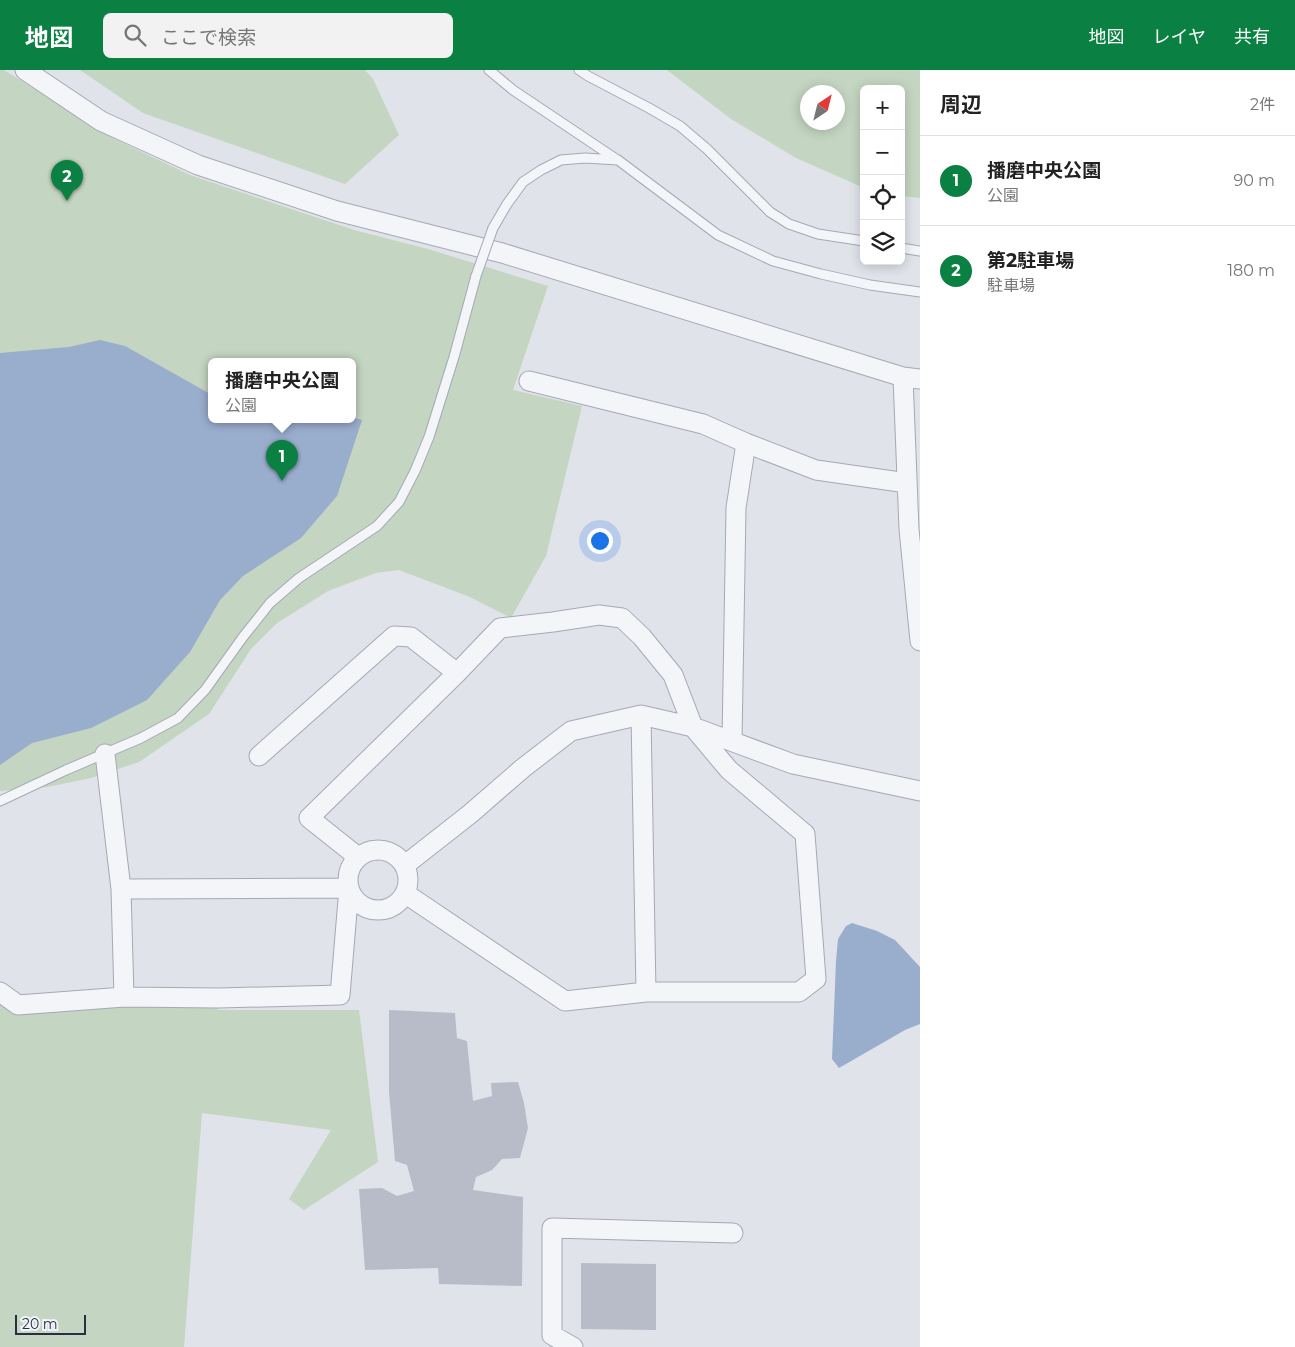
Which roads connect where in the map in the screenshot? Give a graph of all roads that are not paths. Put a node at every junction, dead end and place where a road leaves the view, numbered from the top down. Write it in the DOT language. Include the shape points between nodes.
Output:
graph roads {
  1 [pos="25,70"];
  2 [pos="489,70"];
  3 [pos="579,70"];
  4 [pos="618,160"];
  5 [pos="860,240"];
  6 [pos="905,249"];
  7 [pos="920,251"];
  8 [pos="920,292"];
  9 [pos="911,378"];
  10 [pos="529,380"];
  11 [pos="746,443"];
  12 [pos="907,483"];
  13 [pos="920,641"];
  14 [pos="457,673"];
  15 [pos="640,715"];
  16 [pos="693,726"];
  17 [pos="732,741"];
  18 [pos="105,754"];
  19 [pos="259,756"];
  20 [pos="920,791"];
  21 [pos="0,801"];
  22 [pos="358,857"];
  23 [pos="405,865"];
  24 [pos="121,888"];
  25 [pos="349,888"];
  26 [pos="406,894"];
  27 [pos="0,992"];
  28 [pos="646,992"];
  29 [pos="124,997"];
  30 [pos="733,1233"];
  31 [pos="573,1347"];
  1 -- 9 [label="street" via="101,121 198,165 337,210 502,253"];
  2 -- 4 [label="lane" via="513,90"];
  3 -- 5 [label="lane" via="680,126 708,149 770,212 789,224 818,234"];
  4 -- 8 [label="lane" via="718,235 773,261 870,285"];
  4 -- 18 [label="lane, bridge" via="561,160 523,182 493,228 429,437 398,502 377,526 299,578 270,603 205,690 178,718"];
  6 -- 7 [label="lane"];
  9 -- 12 [label="street"];
  10 -- 11 [label="street" via="703,424"];
  11 -- 12 [label="street" via="816,470"];
  11 -- 17 [label="street" via="736,508"];
  12 -- 13 [label="street"];
  14 -- 16 [label="street" via="500,628 599,615 622,618 673,675"];
  14 -- 19 [label="street" via="411,637 394,636"];
  14 -- 22 [label="street" via="309,818"];
  15 -- 16 [label="street"];
  15 -- 23 [label="street" via="571,731"];
  15 -- 28 [label="street"];
  16 -- 17 [label="street"];
  16 -- 28 [label="street" via="729,770 804,834 816,979 798,992"];
  17 -- 20 [label="street" via="792,764"];
  18 -- 21 [label="lane"];
  18 -- 24 [label="street"];
  22 -- 23 [label="street" via="370,850 383,850 396,855"];
  22 -- 25 [label="street" via="349,871"];
  23 -- 26 [label="street" via="409,880"];
  24 -- 25 [label="street"];
  24 -- 29 [label="street"];
  25 -- 26 [label="street" via="364,907 376,910 388,909"];
  25 -- 29 [label="street" via="340,995"];
  26 -- 28 [label="street" via="564,1001"];
  27 -- 29 [label="street" via="18,1005"];
  30 -- 31 [label="street" via="552,1228 552,1335"];
}
